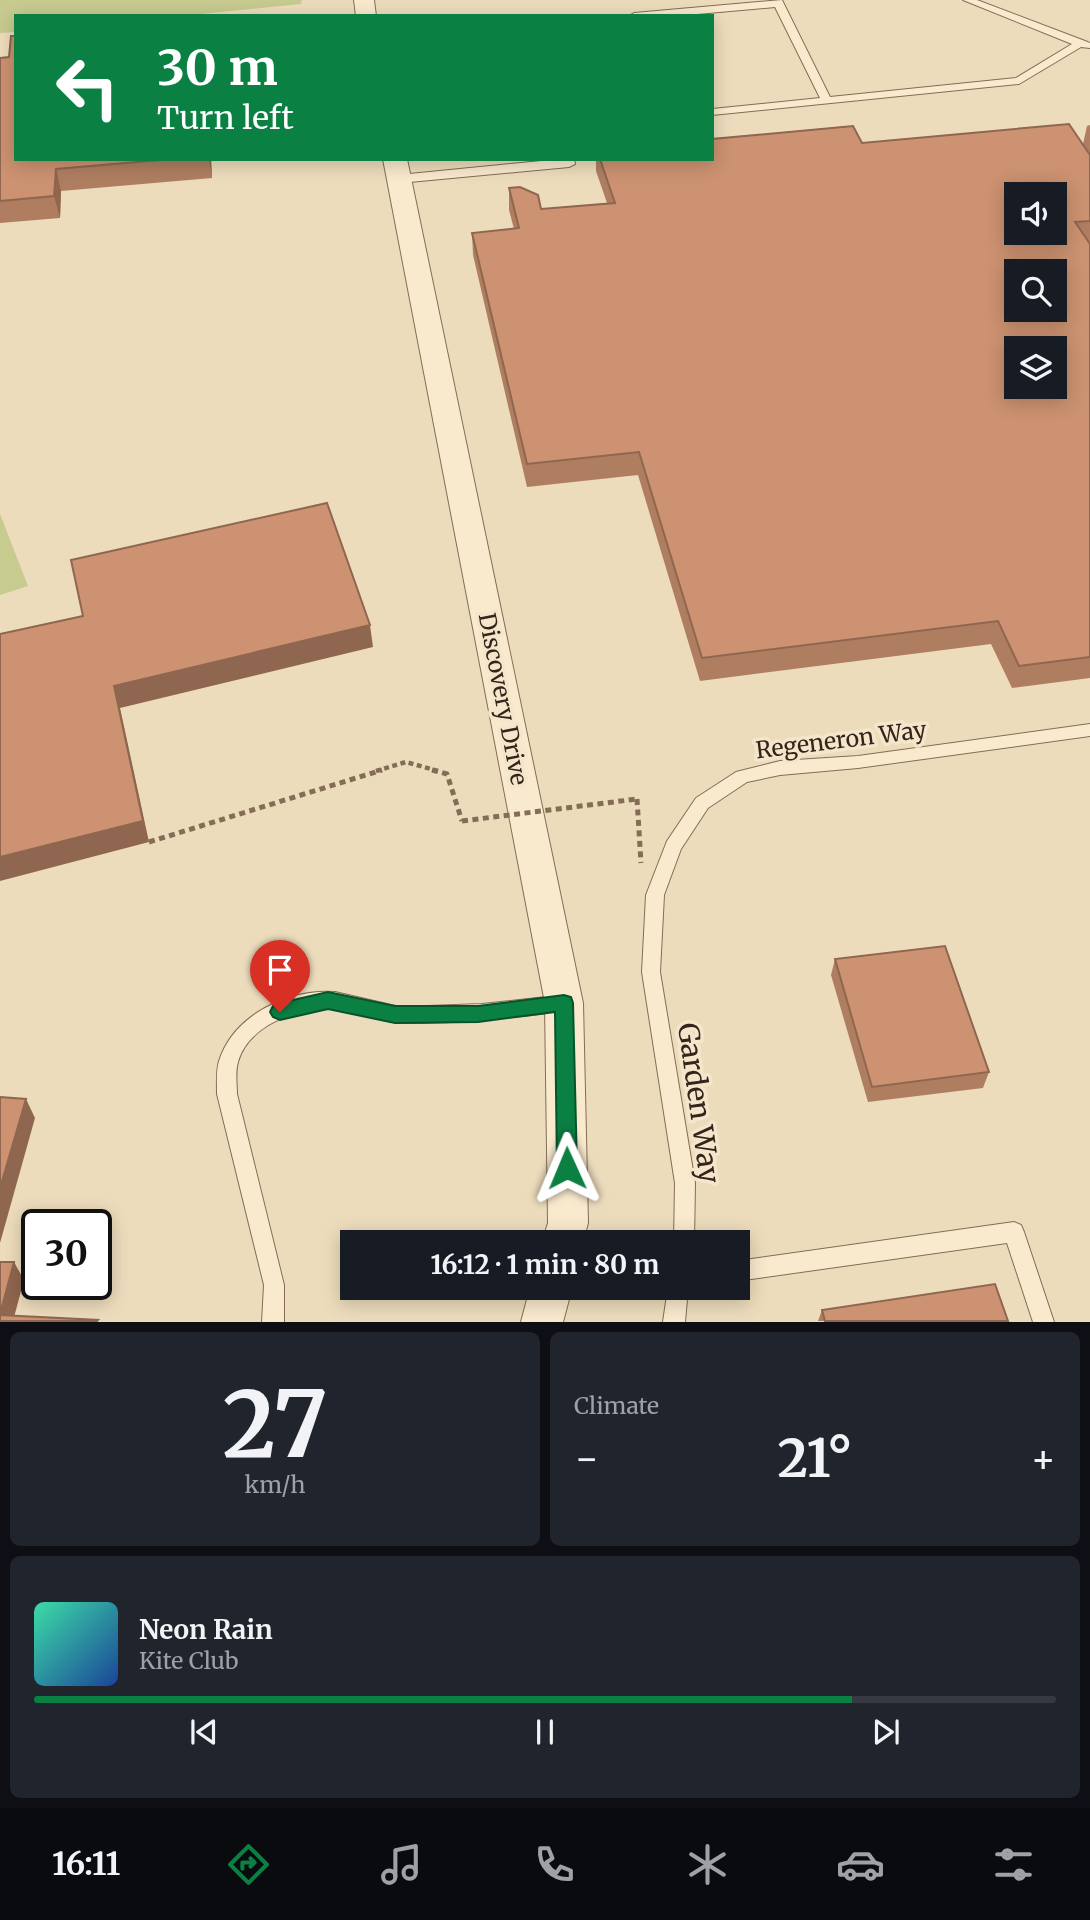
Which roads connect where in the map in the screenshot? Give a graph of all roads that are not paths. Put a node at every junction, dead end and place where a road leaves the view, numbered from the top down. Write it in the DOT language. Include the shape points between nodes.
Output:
graph roads {
  1 [pos="968,0"];
  2 [pos="778,2"];
  3 [pos="655,14"];
  4 [pos="1086,45"];
  5 [pos="827,100"];
  6 [pos="714,111"];
  7 [pos="568,161"];
  8 [pos="397,169"];
  9 [pos="1090,730"];
  10 [pos="651,972"];
  11 [pos="564,1003"];
  12 [pos="566,1230"];
  13 [pos="684,1230"];
  14 [pos="750,1269"];
  15 [pos="548,1300"];
  16 [pos="677,1300"];
  17 [pos="273,1321"];
  18 [pos="542,1321"];
  19 [pos="674,1321"];
  20 [pos="1044,1321"];
  1 -- 4 [label="lane"];
  2 -- 3 [label="lane"];
  2 -- 5 [label="lane"];
  4 -- 5 [label="lane" via="1019,81"];
  5 -- 6 [label="lane"];
  7 -- 8 [label="lane"];
  8 -- 11 [label="street, Discovery Drive"];
  9 -- 10 [label="lane, Regeneron Way" via="858,762 780,768 742,777 702,803 673,846 655,895"];
  10 -- 13 [label="lane, Garden Way" via="685,1182"];
  11 -- 12 [label="street, Discovery Drive"];
  11 -- 17 [label="lane" via="478,1014 395,1015 328,1000 265,1017 243,1037 228,1061 227,1094 274,1285"];
  14 -- 20 [label="lane" via="1014,1232"];
  15 -- 18 [label="street"];
  16 -- 19 [label="lane"];
}
